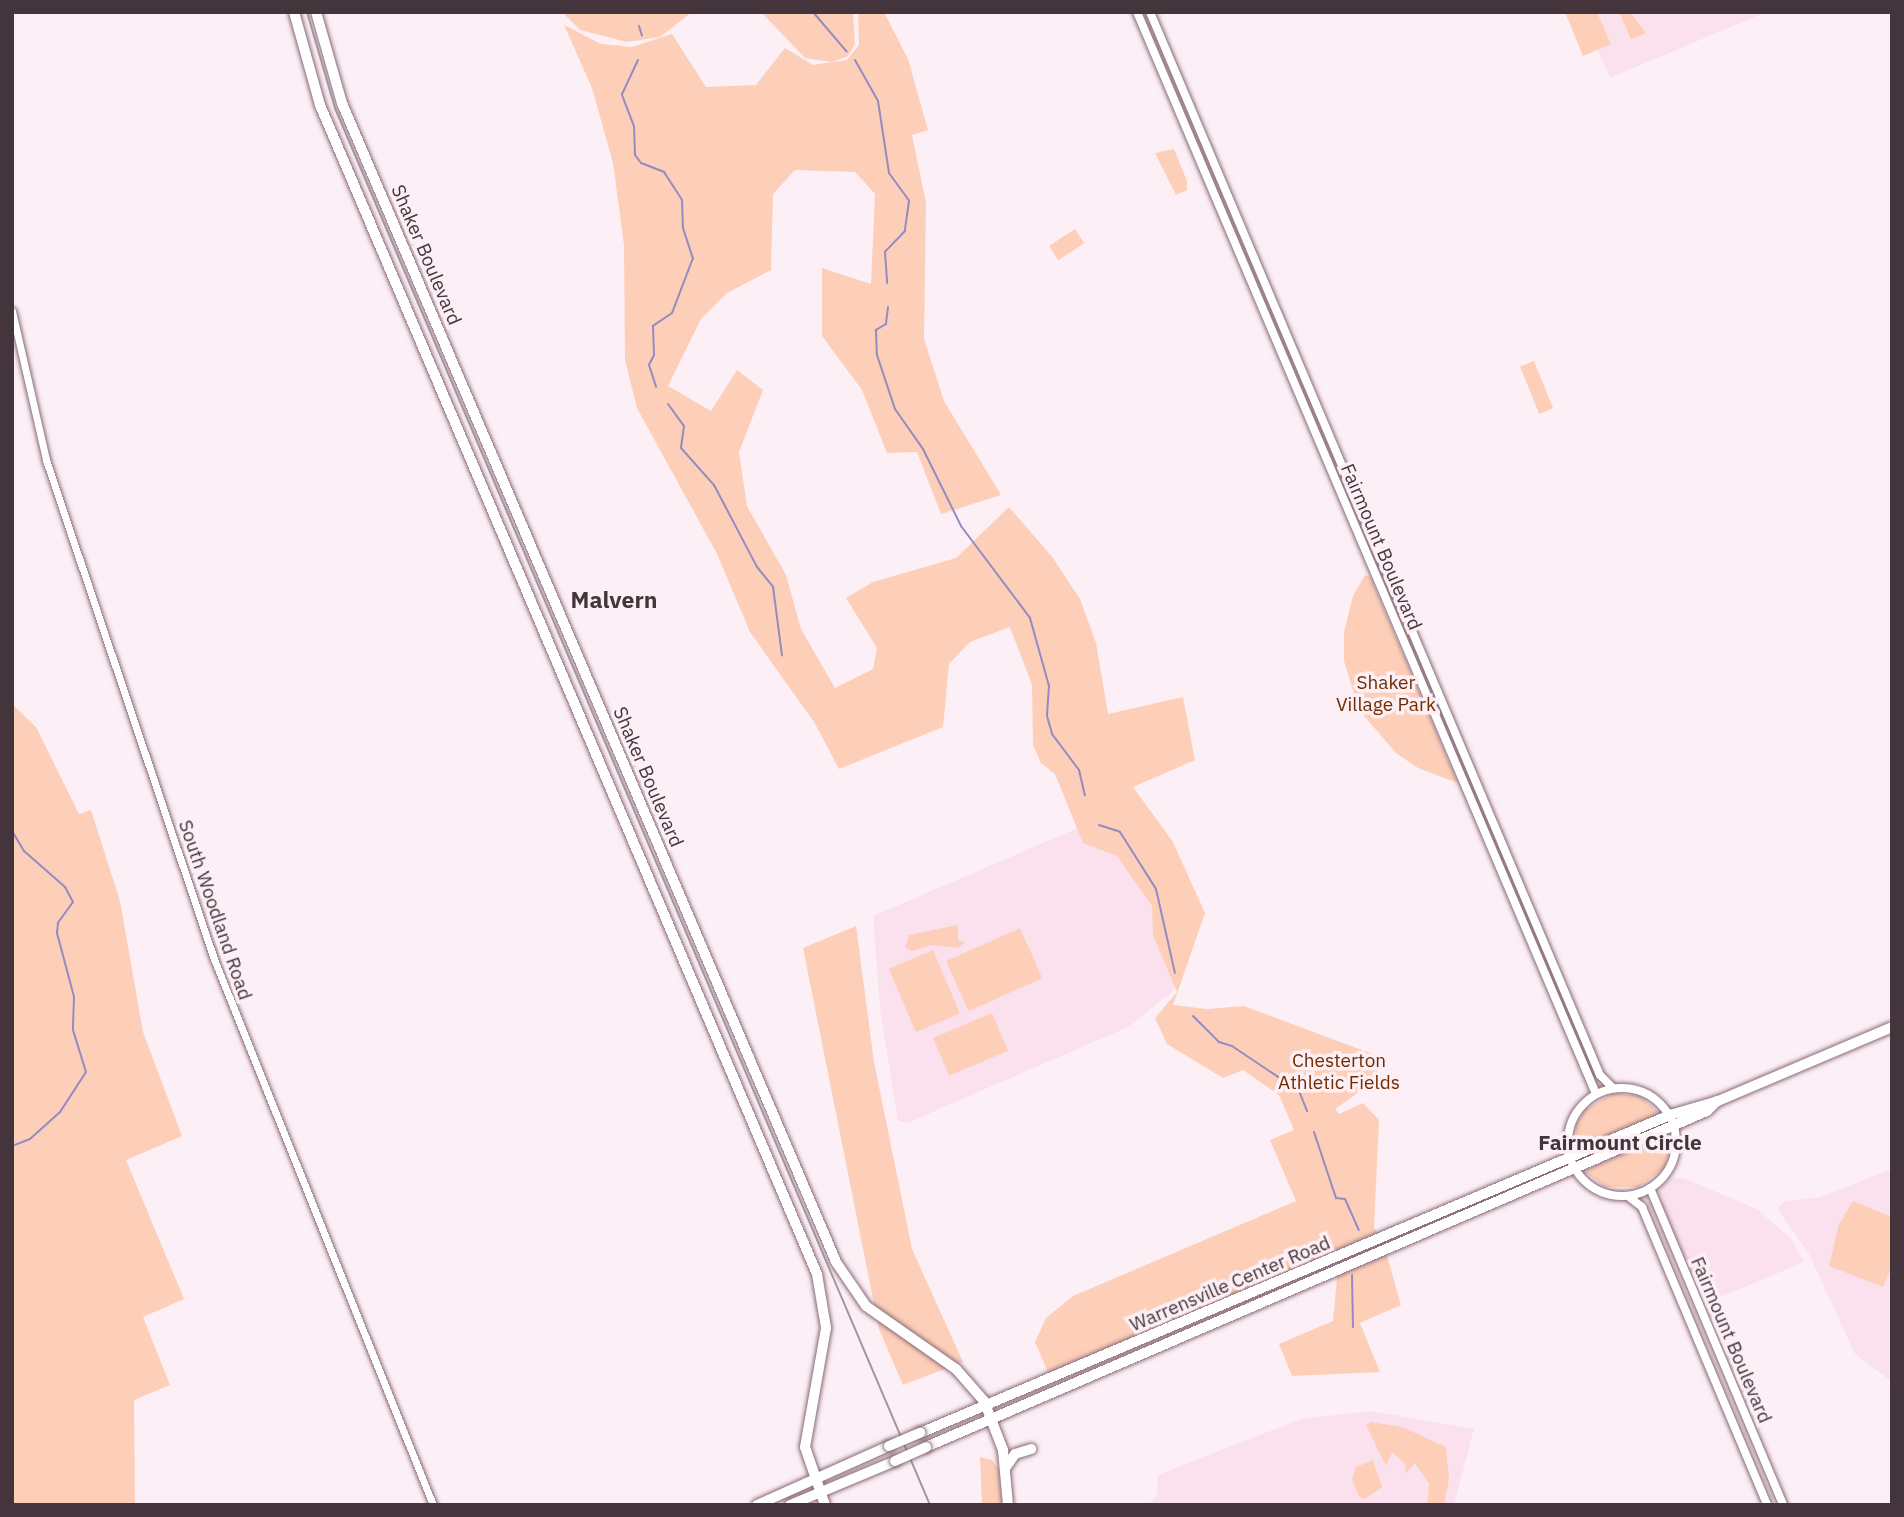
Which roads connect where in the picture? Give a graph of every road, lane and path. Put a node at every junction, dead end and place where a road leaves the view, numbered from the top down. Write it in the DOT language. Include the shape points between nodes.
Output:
graph roads {
  1 [pos="294,12"];
  2 [pos="316,12"];
  3 [pos="1137,12"];
  4 [pos="1150,12"];
  5 [pos="1234,209"];
  6 [pos="1223,215"];
  7 [pos="12,311"];
  8 [pos="1892,1027"];
  9 [pos="1613,1088"];
  10 [pos="1596,1094"];
  11 [pos="1672,1120"];
  12 [pos="1570,1157"];
  13 [pos="1574,1168"];
  14 [pos="1650,1188"];
  15 [pos="1628,1196"];
  16 [pos="988,1406"];
  17 [pos="993,1418"];
  18 [pos="1031,1450"];
  19 [pos="1006,1467"];
  20 [pos="815,1480"];
  21 [pos="820,1493"];
  22 [pos="433,1505"];
  23 [pos="757,1505"];
  24 [pos="790,1505"];
  25 [pos="825,1505"];
  26 [pos="1008,1505"];
  27 [pos="1767,1505"];
  28 [pos="1783,1505"];
  1 -- 20 [label="main road, Shaker Boulevard" via="320,105 824,1295 825,1336 804,1440"];
  2 -- 16 [label="main road, Shaker Boulevard" via="342,103 836,1262 866,1306 961,1373"];
  3 -- 6 [label="main road, Fairmount Boulevard"];
  4 -- 5 [label="main road, Fairmount Boulevard"];
  5 -- 6 [label="main road"];
  5 -- 9 [label="main road, Fairmount Boulevard" via="1597,1066"];
  6 -- 10 [label="main road, Fairmount Boulevard"];
  7 -- 22 [label="street, South Woodland Road" via="46,460 212,951"];
  8 -- 11 [label="main road, Warrensville Center Road" via="1718,1101 1707,1111"];
  9 -- 10 [label="main road"];
  9 -- 11 [label="main road" via="1647,1093"];
  10 -- 12 [label="main road" via="1572,1122"];
  11 -- 12 [label="main road, Warrensville Center Road"];
  11 -- 13 [label="main road, Warrensville Center Road"];
  11 -- 14 [label="main road" via="1674,1158"];
  12 -- 13 [label="main road"];
  12 -- 16 [label="main road, Warrensville Center Road"];
  13 -- 15 [label="main road" via="1595,1189"];
  13 -- 17 [label="main road, Warrensville Center Road"];
  14 -- 15 [label="main road"];
  14 -- 28 [label="main road, Fairmount Boulevard"];
  15 -- 27 [label="main road, Fairmount Boulevard" via="1642,1206"];
  16 -- 17 [label="main road, Shaker Boulevard"];
  16 -- 20 [label="main road, Warrensville Center Road, bridge"];
  17 -- 19 [label="main road, Shaker Boulevard"];
  17 -- 21 [label="main road, Warrensville Center Road, bridge"];
  18 -- 19 [label="main road" via="1015,1453"];
  19 -- 26 [label="main road, Shaker Boulevard"];
  20 -- 21 [label="main road, Shaker Boulevard"];
  20 -- 23 [label="main road, Warrensville Center Road"];
  21 -- 24 [label="main road, Warrensville Center Road"];
  21 -- 25 [label="main road, Shaker Boulevard"];
}
